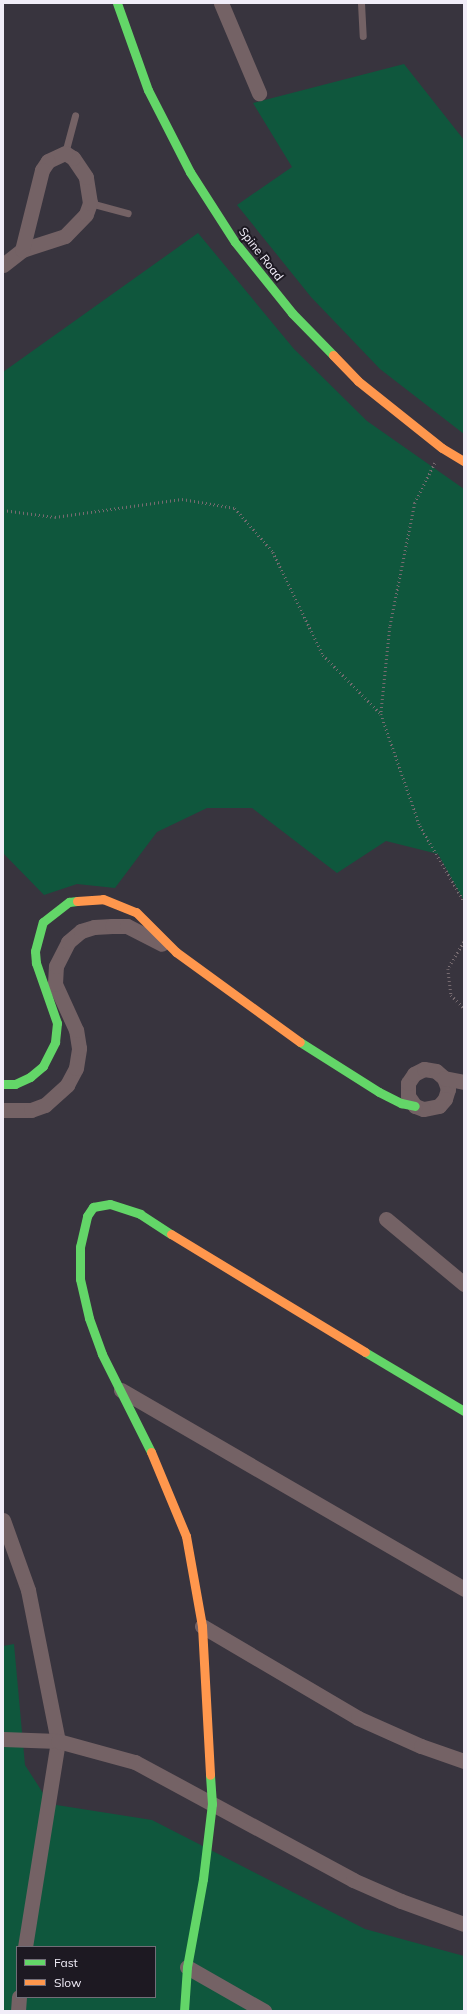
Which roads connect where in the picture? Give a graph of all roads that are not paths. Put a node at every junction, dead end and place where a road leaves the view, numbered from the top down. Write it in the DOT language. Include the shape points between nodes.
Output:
graph roads {
  1 [pos="117,3"];
  2 [pos="221,3"];
  3 [pos="362,3"];
  4 [pos="363,36"];
  5 [pos="259,93"];
  6 [pos="75,115"];
  7 [pos="65,153"];
  8 [pos="90,203"];
  9 [pos="128,213"];
  10 [pos="22,250"];
  11 [pos="3,265"];
  12 [pos="464,461"];
  13 [pos="176,952"];
  14 [pos="444,1078"];
  15 [pos="464,1082"];
  16 [pos="408,1083"];
  17 [pos="3,1084"];
  18 [pos="464,1090"];
  19 [pos="378,1092"];
  20 [pos="445,1099"];
  21 [pos="415,1106"];
  22 [pos="3,1110"];
  23 [pos="386,1219"];
  24 [pos="464,1284"];
  25 [pos="121,1390"];
  26 [pos="464,1411"];
  27 [pos="3,1520"];
  28 [pos="464,1589"];
  29 [pos="202,1626"];
  30 [pos="3,1739"];
  31 [pos="58,1741"];
  32 [pos="464,1760"];
  33 [pos="212,1804"];
  34 [pos="464,1924"];
  35 [pos="25,1946"];
  36 [pos="187,1967"];
  37 [pos="19,1998"];
  38 [pos="18,2011"];
  39 [pos="184,2011"];
  40 [pos="264,2011"];
  1 -- 12 [label="street, Spine Road" via="148,90 190,172 235,242 292,312 358,380 442,448"];
  2 -- 5 [label="street"];
  3 -- 4 [label="lane"];
  6 -- 7 [label="lane"];
  7 -- 8 [label="street" via="81,166 90,190"];
  7 -- 10 [label="street" via="48,161 42,170"];
  8 -- 9 [label="lane"];
  8 -- 10 [label="street" via="79,224 65,236"];
  10 -- 11 [label="street"];
  13 -- 17 [label="street" via="136,912 121,904 103,899 84,899 69,902 57,909 43,922 35,951 36,963 57,1023 55,1042 43,1066 30,1077 15,1084"];
  13 -- 19 [label="street" via="284,1031"];
  13 -- 22 [label="street" via="127,926 94,927 81,931 68,942 56,966 55,984 76,1030 79,1048 76,1068 67,1085 45,1105 31,1110"];
  14 -- 15 [label="street"];
  14 -- 16 [label="street" via="436,1071 424,1069 414,1074"];
  14 -- 20 [label="street" via="448,1089"];
  16 -- 19 [label="street"];
  16 -- 21 [label="street" via="408,1096"];
  18 -- 20 [label="street"];
  19 -- 21 [label="street" via="401,1103"];
  20 -- 21 [label="street" via="431,1109"];
  23 -- 24 [label="street"];
  25 -- 26 [label="street" via="102,1354 89,1318 80,1280 80,1247 87,1216 93,1207 110,1204 140,1214 205,1256"];
  25 -- 28 [label="street"];
  25 -- 29 [label="street" via="161,1470 186,1536"];
  27 -- 31 [label="street" via="28,1590"];
  29 -- 32 [label="street" via="358,1718 421,1746"];
  29 -- 33 [label="street"];
  30 -- 31 [label="street"];
  31 -- 33 [label="street" via="135,1762"];
  31 -- 35 [label="street"];
  33 -- 34 [label="street" via="353,1880 401,1902"];
  33 -- 36 [label="street" via="203,1879"];
  36 -- 39 [label="street"];
  36 -- 40 [label="street"];
  37 -- 38 [label="street"];
}
